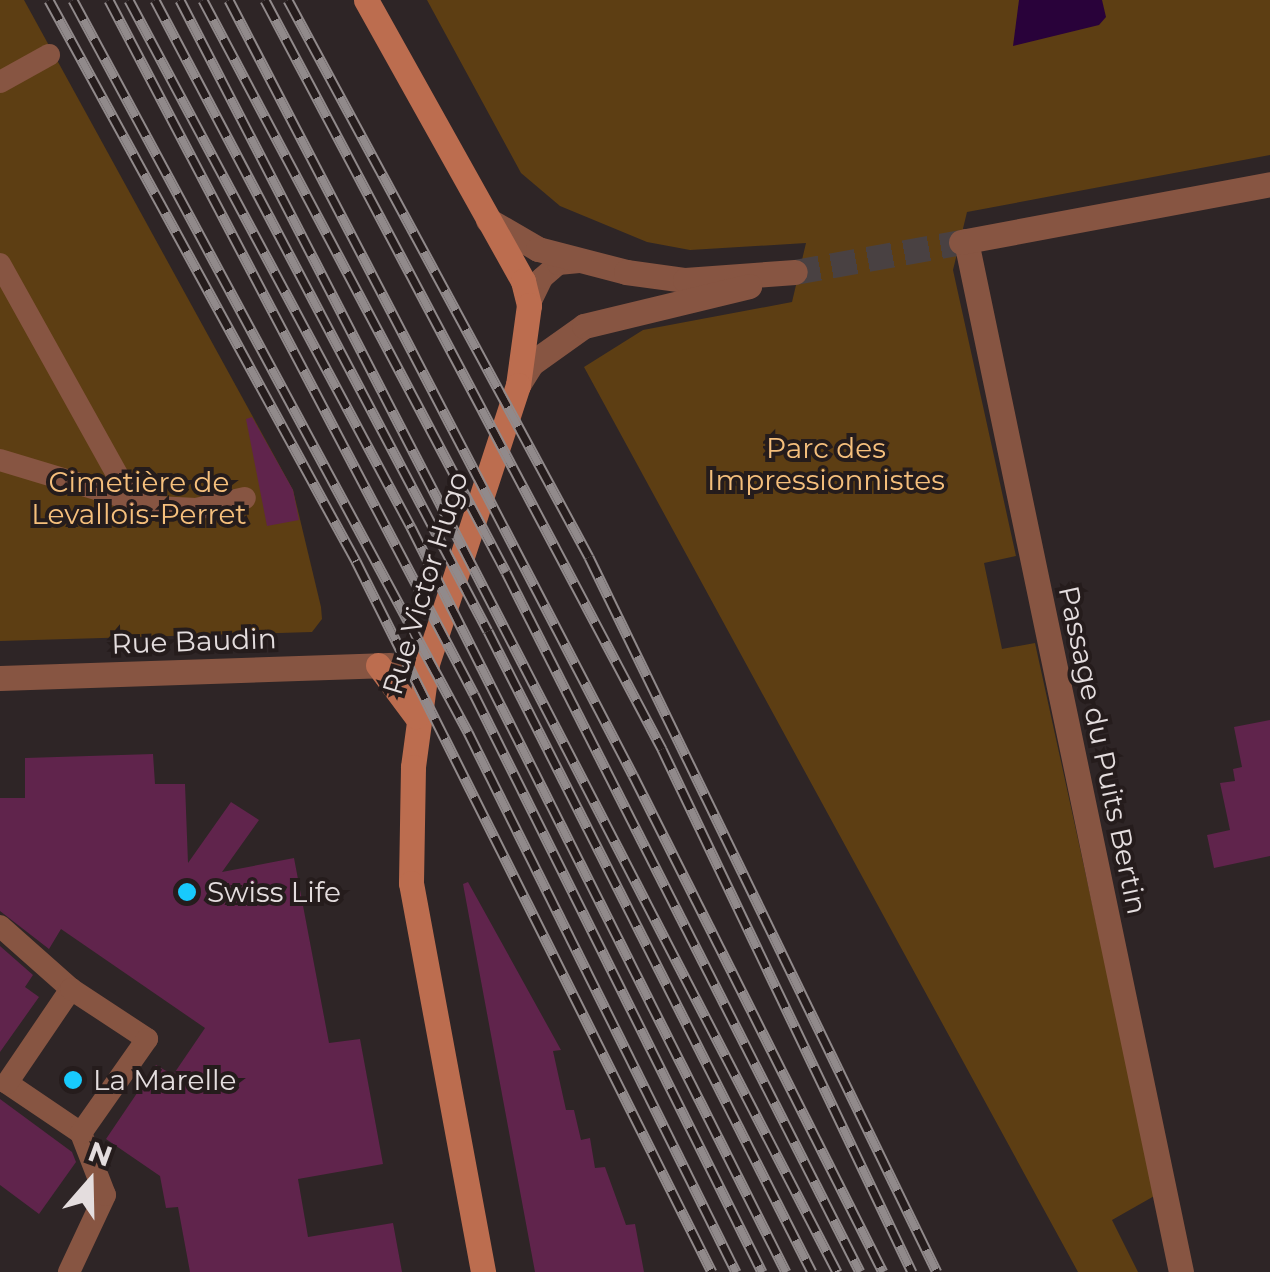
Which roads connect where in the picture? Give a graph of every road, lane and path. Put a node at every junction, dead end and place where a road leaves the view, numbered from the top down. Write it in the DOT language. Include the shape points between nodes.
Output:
graph roads {
  1 [pos="366,0"];
  2 [pos="49,55"];
  3 [pos="0,82"];
  4 [pos="1270,184"];
  5 [pos="488,220"];
  6 [pos="582,262"];
  7 [pos="0,264"];
  8 [pos="530,305"];
  9 [pos="529,334"];
  10 [pos="556,343"];
  11 [pos="518,385"];
  12 [pos="0,460"];
  13 [pos="245,498"];
  14 [pos="132,499"];
  15 [pos="384,665"];
  16 [pos="0,678"];
  17 [pos="416,716"];
  18 [pos="0,926"];
  19 [pos="72,989"];
  20 [pos="81,1133"];
  21 [pos="69,1272"];
  22 [pos="483,1272"];
  23 [pos="1181,1272"];
  1 -- 5 [label="main road, Rue Victor Hugo"];
  2 -- 3 [label="lane"];
  4 -- 23 [label="street, Passage du Puits Bertin" via="964,241"];
  5 -- 6 [label="street" via="538,249"];
  5 -- 8 [label="main road, Rue Victor Hugo"];
  6 -- 8 [label="lane" via="558,264 542,278"];
  6 -- 10 [label="street" via="685,280 795,272 602,319"];
  7 -- 14 [label="lane"];
  8 -- 9 [label="main road, Rue Victor Hugo"];
  9 -- 10 [label="street"];
  9 -- 11 [label="main road, Rue Victor Hugo"];
  10 -- 11 [label="street"];
  11 -- 17 [label="main road, Rue Victor Hugo"];
  12 -- 14 [label="lane"];
  13 -- 14 [label="lane" via="196,508"];
  15 -- 16 [label="street, Rue Baudin"];
  15 -- 17 [label="main road"];
  17 -- 22 [label="main road, Rue Victor Hugo" via="412,882"];
  18 -- 19 [label="lane"];
  19 -- 20 [label="lane" via="7,1083"];
  19 -- 20 [label="lane" via="146,1039"];
  20 -- 21 [label="lane" via="105,1195"];
}
